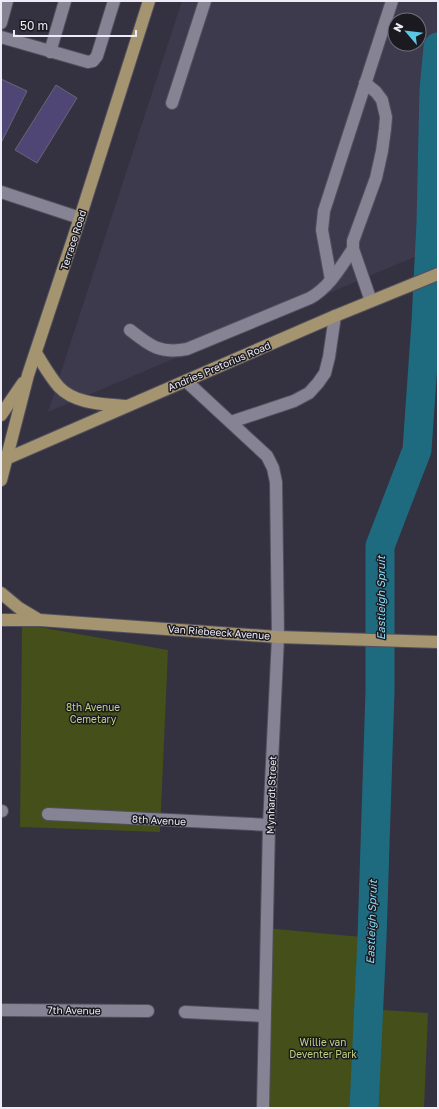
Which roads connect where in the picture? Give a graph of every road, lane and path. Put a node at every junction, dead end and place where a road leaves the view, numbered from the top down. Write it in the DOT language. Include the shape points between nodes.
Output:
graph roads {
  1 [pos="7,1"];
  2 [pos="65,1"];
  3 [pos="114,1"];
  4 [pos="149,1"];
  5 [pos="205,1"];
  6 [pos="392,1"];
  7 [pos="1,23"];
  8 [pos="1,37"];
  9 [pos="50,52"];
  10 [pos="365,83"];
  11 [pos="172,103"];
  12 [pos="1,192"];
  13 [pos="80,218"];
  14 [pos="353,248"];
  15 [pos="438,274"];
  16 [pos="331,280"];
  17 [pos="376,299"];
  18 [pos="335,316"];
  19 [pos="130,330"];
  20 [pos="36,353"];
  21 [pos="28,375"];
  22 [pos="186,381"];
  23 [pos="126,406"];
  24 [pos="1,415"];
  25 [pos="231,422"];
  26 [pos="3,461"];
  27 [pos="1,480"];
  28 [pos="1,593"];
  29 [pos="1,620"];
  30 [pos="40,620"];
  31 [pos="278,636"];
  32 [pos="438,642"];
  33 [pos="48,814"];
  34 [pos="269,825"];
  35 [pos="1,1010"];
  36 [pos="148,1011"];
  37 [pos="185,1012"];
  38 [pos="265,1016"];
  39 [pos="263,1108"];
  1 -- 7 [label="street"];
  2 -- 9 [label="street"];
  3 -- 9 [label="street" via="97,56 93,61 88,62"];
  4 -- 13 [label="main road, Terrace Road"];
  5 -- 11 [label="street"];
  6 -- 10 [label="street"];
  8 -- 9 [label="street"];
  10 -- 14 [label="street" via="382,100 386,117 376,178 352,242"];
  10 -- 16 [label="street" via="324,211 322,230"];
  12 -- 13 [label="street"];
  13 -- 20 [label="main road, Terrace Road"];
  14 -- 16 [label="street"];
  14 -- 17 [label="street"];
  15 -- 17 [label="main road, Andries Pretorius Road"];
  16 -- 19 [label="street" via="318,294 310,298 186,349 176,351 156,348"];
  17 -- 18 [label="main road, Andries Pretorius Road"];
  18 -- 22 [label="main road, Andries Pretorius Road"];
  18 -- 25 [label="street" via="325,373 309,393 294,401"];
  20 -- 21 [label="main road, Terrace Road"];
  20 -- 23 [label="main road" via="52,378 66,393 75,398 102,404"];
  21 -- 24 [label="main road"];
  21 -- 26 [label="main road, Terrace Road"];
  22 -- 23 [label="main road, Andries Pretorius Road"];
  22 -- 25 [label="street, Mynhardt Street"];
  23 -- 26 [label="main road, Andries Pretorius Road"];
  25 -- 31 [label="street, Mynhardt Street" via="267,456 273,468 276,482"];
  26 -- 27 [label="main road, Terrace Road"];
  28 -- 30 [label="main road" via="19,608"];
  29 -- 30 [label="main road, Van Riebeeck Avenue"];
  30 -- 31 [label="main road, Van Riebeeck Avenue"];
  31 -- 32 [label="main road, Van Riebeeck Avenue"];
  31 -- 34 [label="street, Mynhardt Street"];
  33 -- 34 [label="street, 8th Avenue"];
  34 -- 38 [label="street, Mynhardt Street"];
  35 -- 36 [label="street, 7th Avenue"];
  37 -- 38 [label="street"];
  38 -- 39 [label="street, Mynhardt Street"];
}
